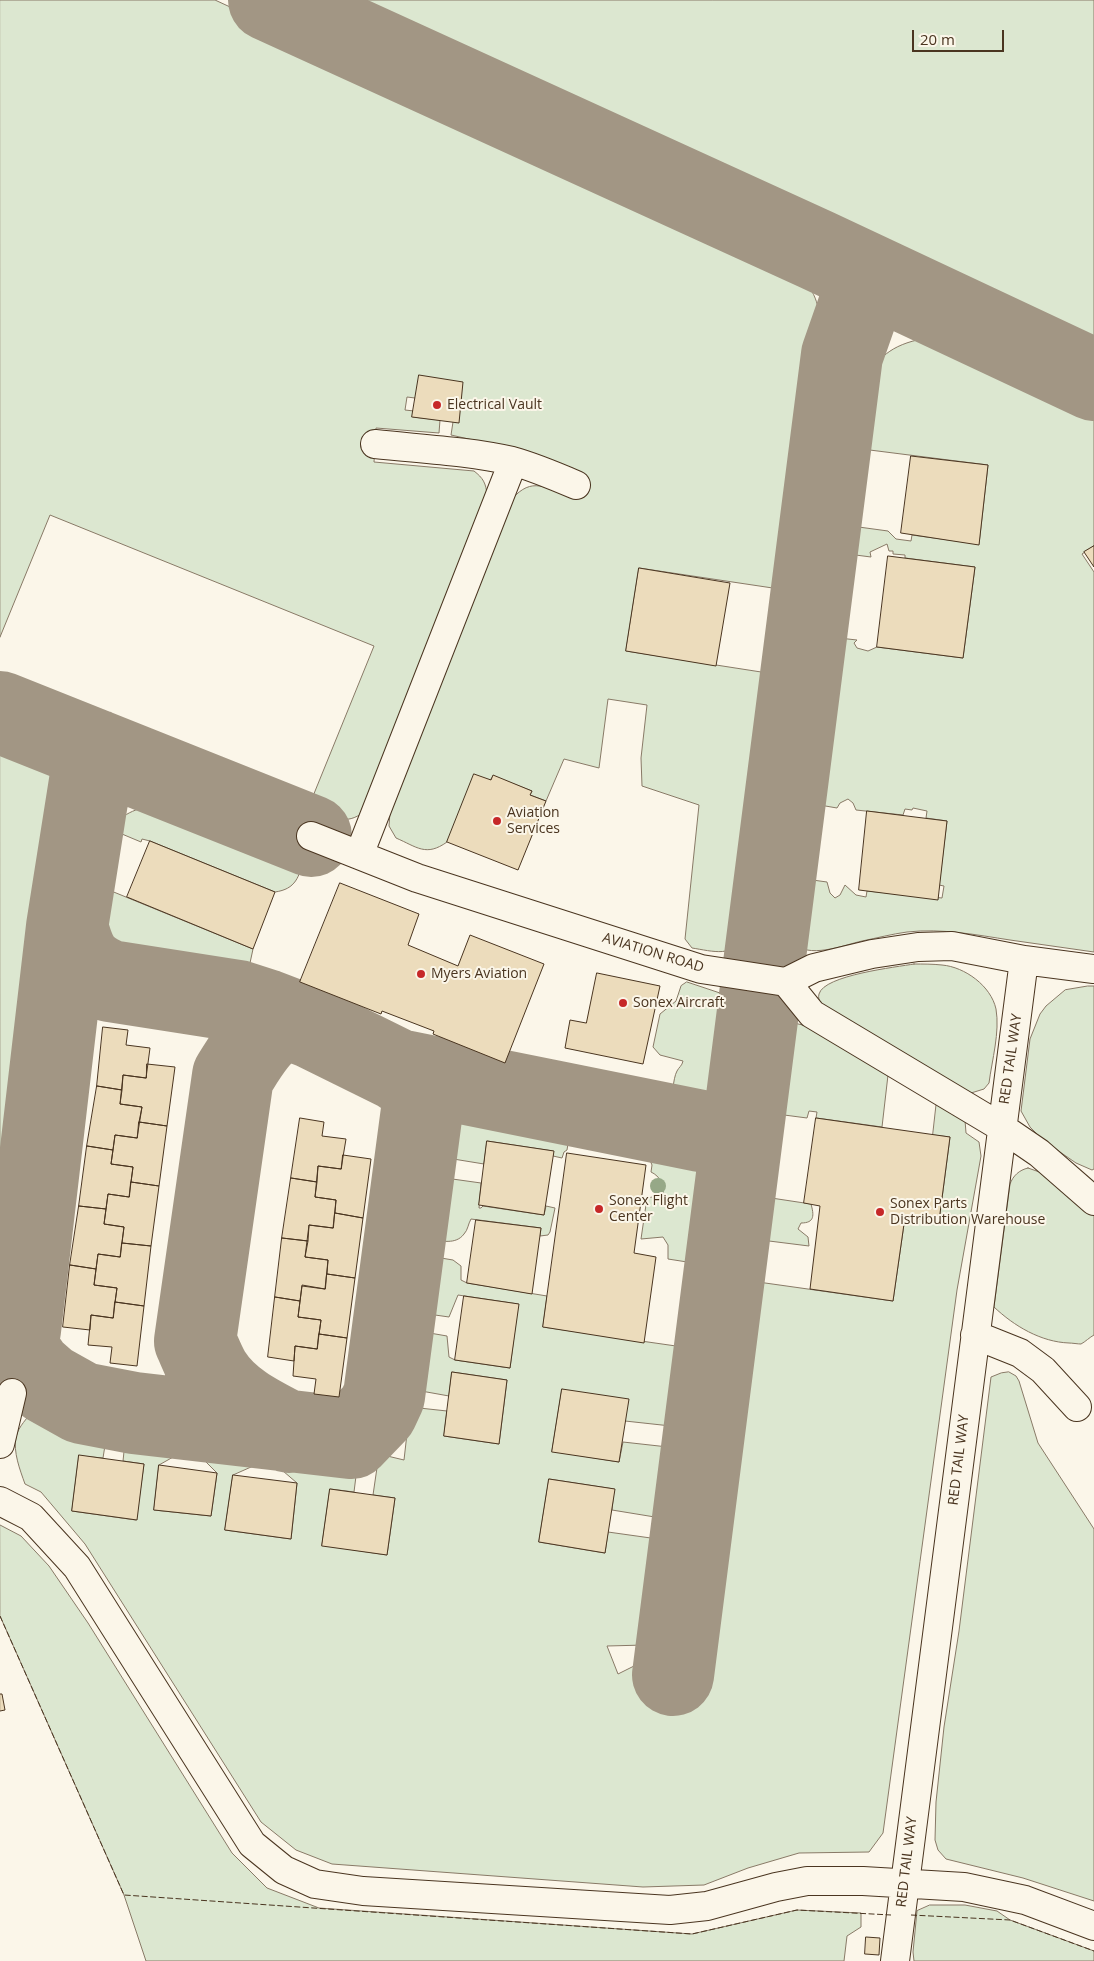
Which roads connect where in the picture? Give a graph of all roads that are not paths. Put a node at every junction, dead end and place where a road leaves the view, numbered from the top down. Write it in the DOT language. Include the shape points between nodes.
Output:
graph roads {
  1 [pos="375,444"];
  2 [pos="513,462"];
  3 [pos="576,485"];
  4 [pos="310,836"];
  5 [pos="359,855"];
  6 [pos="1024,960"];
  7 [pos="1094,970"];
  8 [pos="786,982"];
  9 [pos="1001,1127"];
  10 [pos="1094,1201"];
  11 [pos="975,1335"];
  12 [pos="12,1394"];
  13 [pos="1077,1407"];
  14 [pos="0,1444"];
  15 [pos="0,1501"];
  16 [pos="905,1883"];
  17 [pos="1094,1926"];
  18 [pos="895,1961"];
  1 -- 2 [label="lane" via="473,454"];
  2 -- 3 [label="lane"];
  2 -- 5 [label="lane"];
  4 -- 5 [label="lane, AVIATION ROAD"];
  5 -- 8 [label="lane, AVIATION ROAD" via="417,878 701,969"];
  6 -- 7 [label="lane"];
  6 -- 8 [label="lane" via="952,946 918,947 814,968"];
  6 -- 9 [label="lane, RED TAIL WAY"];
  8 -- 9 [label="lane" via="812,1014"];
  9 -- 10 [label="lane" via="1039,1153"];
  9 -- 11 [label="lane, RED TAIL WAY"];
  11 -- 13 [label="lane" via="1020,1353 1043,1370"];
  11 -- 16 [label="lane, RED TAIL WAY"];
  12 -- 14 [label="lane"];
  15 -- 16 [label="lane" via="31,1517 77,1567 252,1844 284,1870 314,1884 363,1891 670,1910 706,1906 807,1881"];
  16 -- 17 [label="lane" via="964,1886 1025,1900"];
  16 -- 18 [label="lane, RED TAIL WAY"];
}
